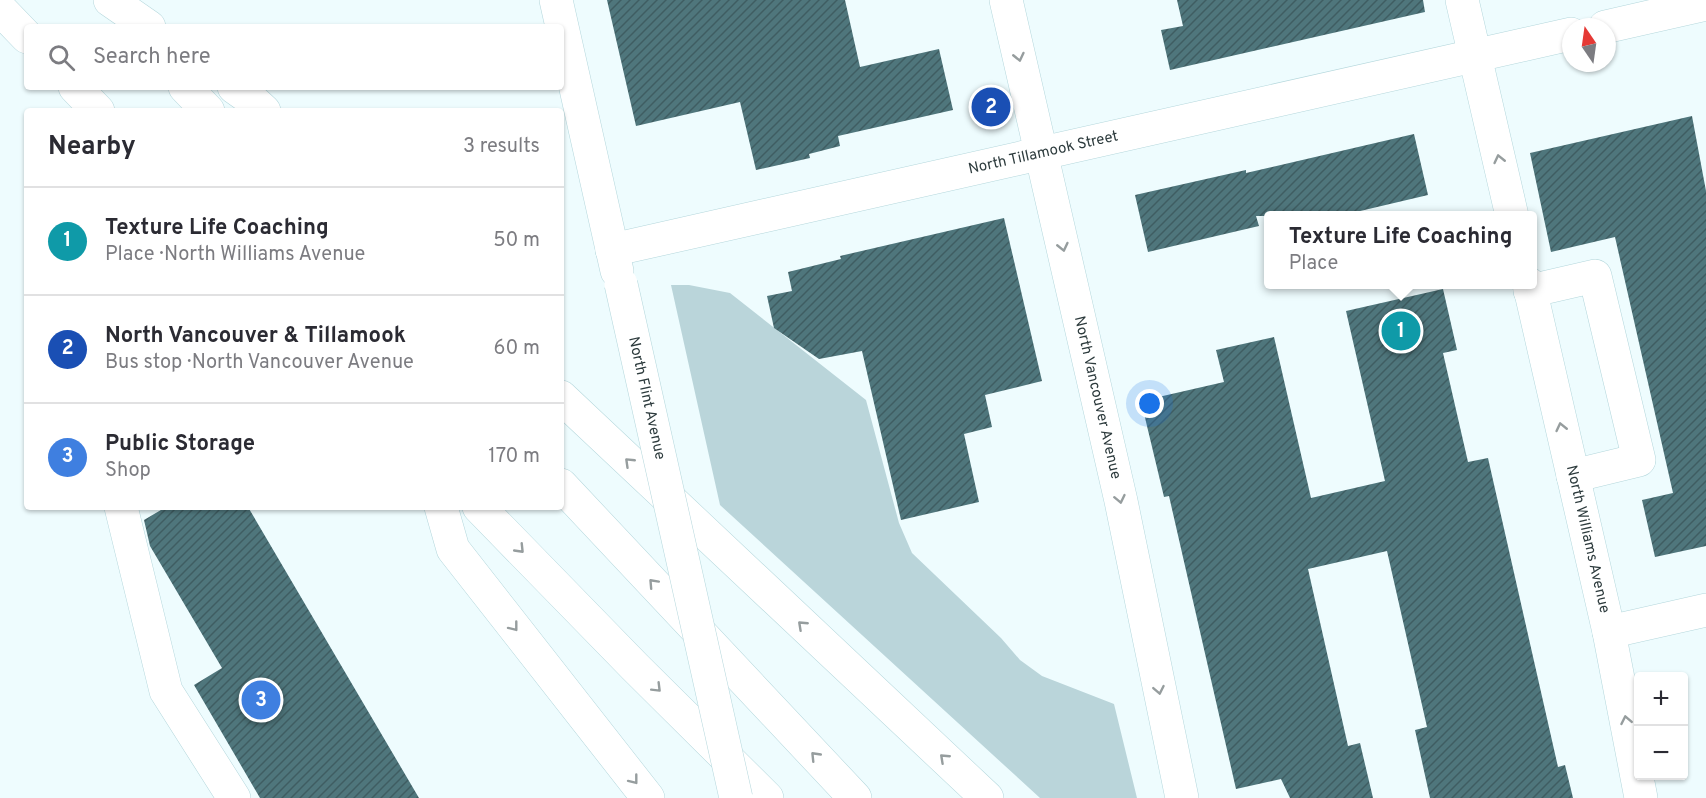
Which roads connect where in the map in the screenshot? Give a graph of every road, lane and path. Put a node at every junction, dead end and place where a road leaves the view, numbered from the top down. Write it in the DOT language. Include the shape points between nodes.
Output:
graph roads {
  1 [pos="103,0"];
  2 [pos="110,0"];
  3 [pos="556,0"];
  4 [pos="1006,0"];
  5 [pos="1462,0"];
  6 [pos="1706,4"];
  7 [pos="0,9"];
  8 [pos="126,24"];
  9 [pos="145,24"];
  10 [pos="561,24"];
  11 [pos="1616,24"];
  12 [pos="24,34"];
  13 [pos="564,36"];
  14 [pos="1562,36"];
  15 [pos="1475,56"];
  16 [pos="78,90"];
  17 [pos="188,90"];
  18 [pos="238,90"];
  19 [pos="95,108"];
  20 [pos="205,108"];
  21 [pos="261,108"];
  22 [pos="1041,153"];
  23 [pos="1511,211"];
  24 [pos="612,250"];
  25 [pos="1537,287"];
  26 [pos="1529,289"];
  27 [pos="564,400"];
  28 [pos="1573,476"];
  29 [pos="564,488"];
  30 [pos="122,510"];
  31 [pos="442,510"];
  32 [pos="482,510"];
  33 [pos="1706,610"];
  34 [pos="1609,632"];
  35 [pos="1181,796"];
  36 [pos="234,798"];
  37 [pos="648,798"];
  38 [pos="736,798"];
  39 [pos="767,798"];
  40 [pos="855,798"];
  41 [pos="987,798"];
  42 [pos="1641,798"];
  1 -- 8 [label="main road"];
  2 -- 9 [label="main road"];
  3 -- 10 [label="main road, North Flint Avenue"];
  4 -- 22 [label="main road, North Vancouver Avenue, one-way"];
  5 -- 15 [label="main road"];
  6 -- 11 [label="main road"];
  7 -- 12 [label="main road"];
  13 -- 24 [label="main road, North Flint Avenue"];
  14 -- 15 [label="main road, North Tillamook Street"];
  15 -- 22 [label="main road, North Tillamook Street"];
  23 -- 15 [label="main road, one-way"];
  16 -- 19 [label="main road"];
  17 -- 20 [label="main road"];
  18 -- 21 [label="main road"];
  22 -- 24 [label="main road, North Tillamook Street"];
  22 -- 35 [label="main road, North Vancouver Avenue, one-way" via="1121,501"];
  24 -- 38 [label="main road, North Flint Avenue, bridge"];
  25 -- 28 [label="main road" via="1595,276 1639,460"];
  28 -- 26 [label="main road, North Williams Avenue, one-way"];
  41 -- 27 [label="main road, one-way"];
  28 -- 34 [label="main road, North Williams Avenue"];
  40 -- 29 [label="main road, one-way"];
  30 -- 36 [label="main road" via="166,691"];
  31 -- 37 [label="main road, one-way" via="453,549"];
  32 -- 39 [label="main road, one-way"];
  33 -- 34 [label="main road"];
  42 -- 34 [label="main road, North Williams Avenue, one-way"];
}
